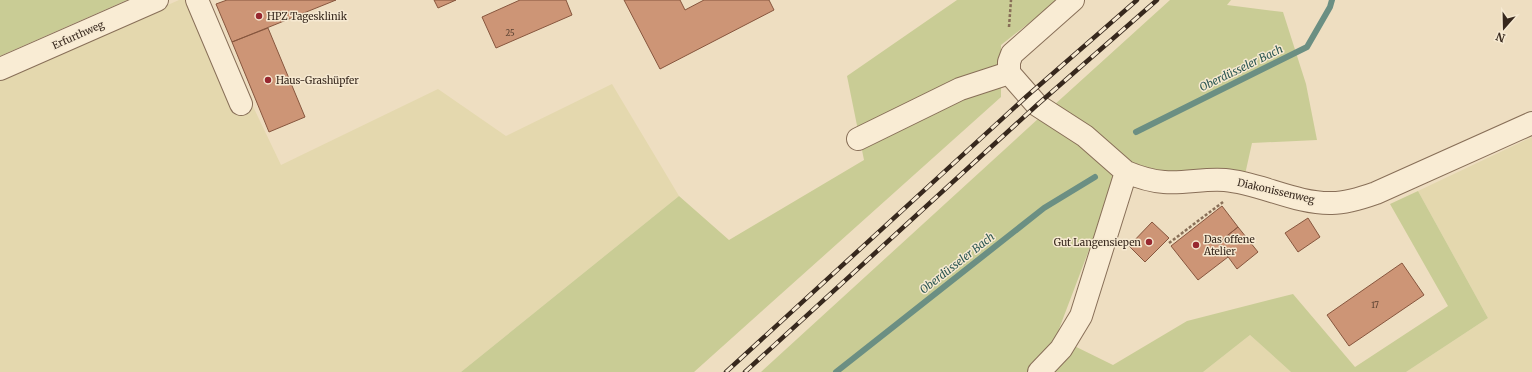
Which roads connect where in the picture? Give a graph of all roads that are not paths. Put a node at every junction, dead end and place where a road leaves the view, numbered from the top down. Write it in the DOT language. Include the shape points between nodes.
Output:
graph roads {
  1 [pos="157,0"];
  2 [pos="197,0"];
  3 [pos="1073,0"];
  4 [pos="0,69"];
  5 [pos="1009,73"];
  6 [pos="241,104"];
  7 [pos="1532,123"];
  8 [pos="858,139"];
  9 [pos="1126,172"];
  10 [pos="1039,372"];
  1 -- 4 [label="street, Erfurthweg"];
  2 -- 6 [label="street"];
  3 -- 5 [label="street" via="1012,54"];
  5 -- 8 [label="street" via="960,89"];
  5 -- 9 [label="street, Diakonissenweg" via="1037,105 1085,136"];
  7 -- 9 [label="street, Diakonissenweg" via="1376,194 1353,201 1331,203 1292,197 1255,183 1224,180 1165,182 1146,180"];
  9 -- 10 [label="street" via="1081,316 1061,349"];
}
